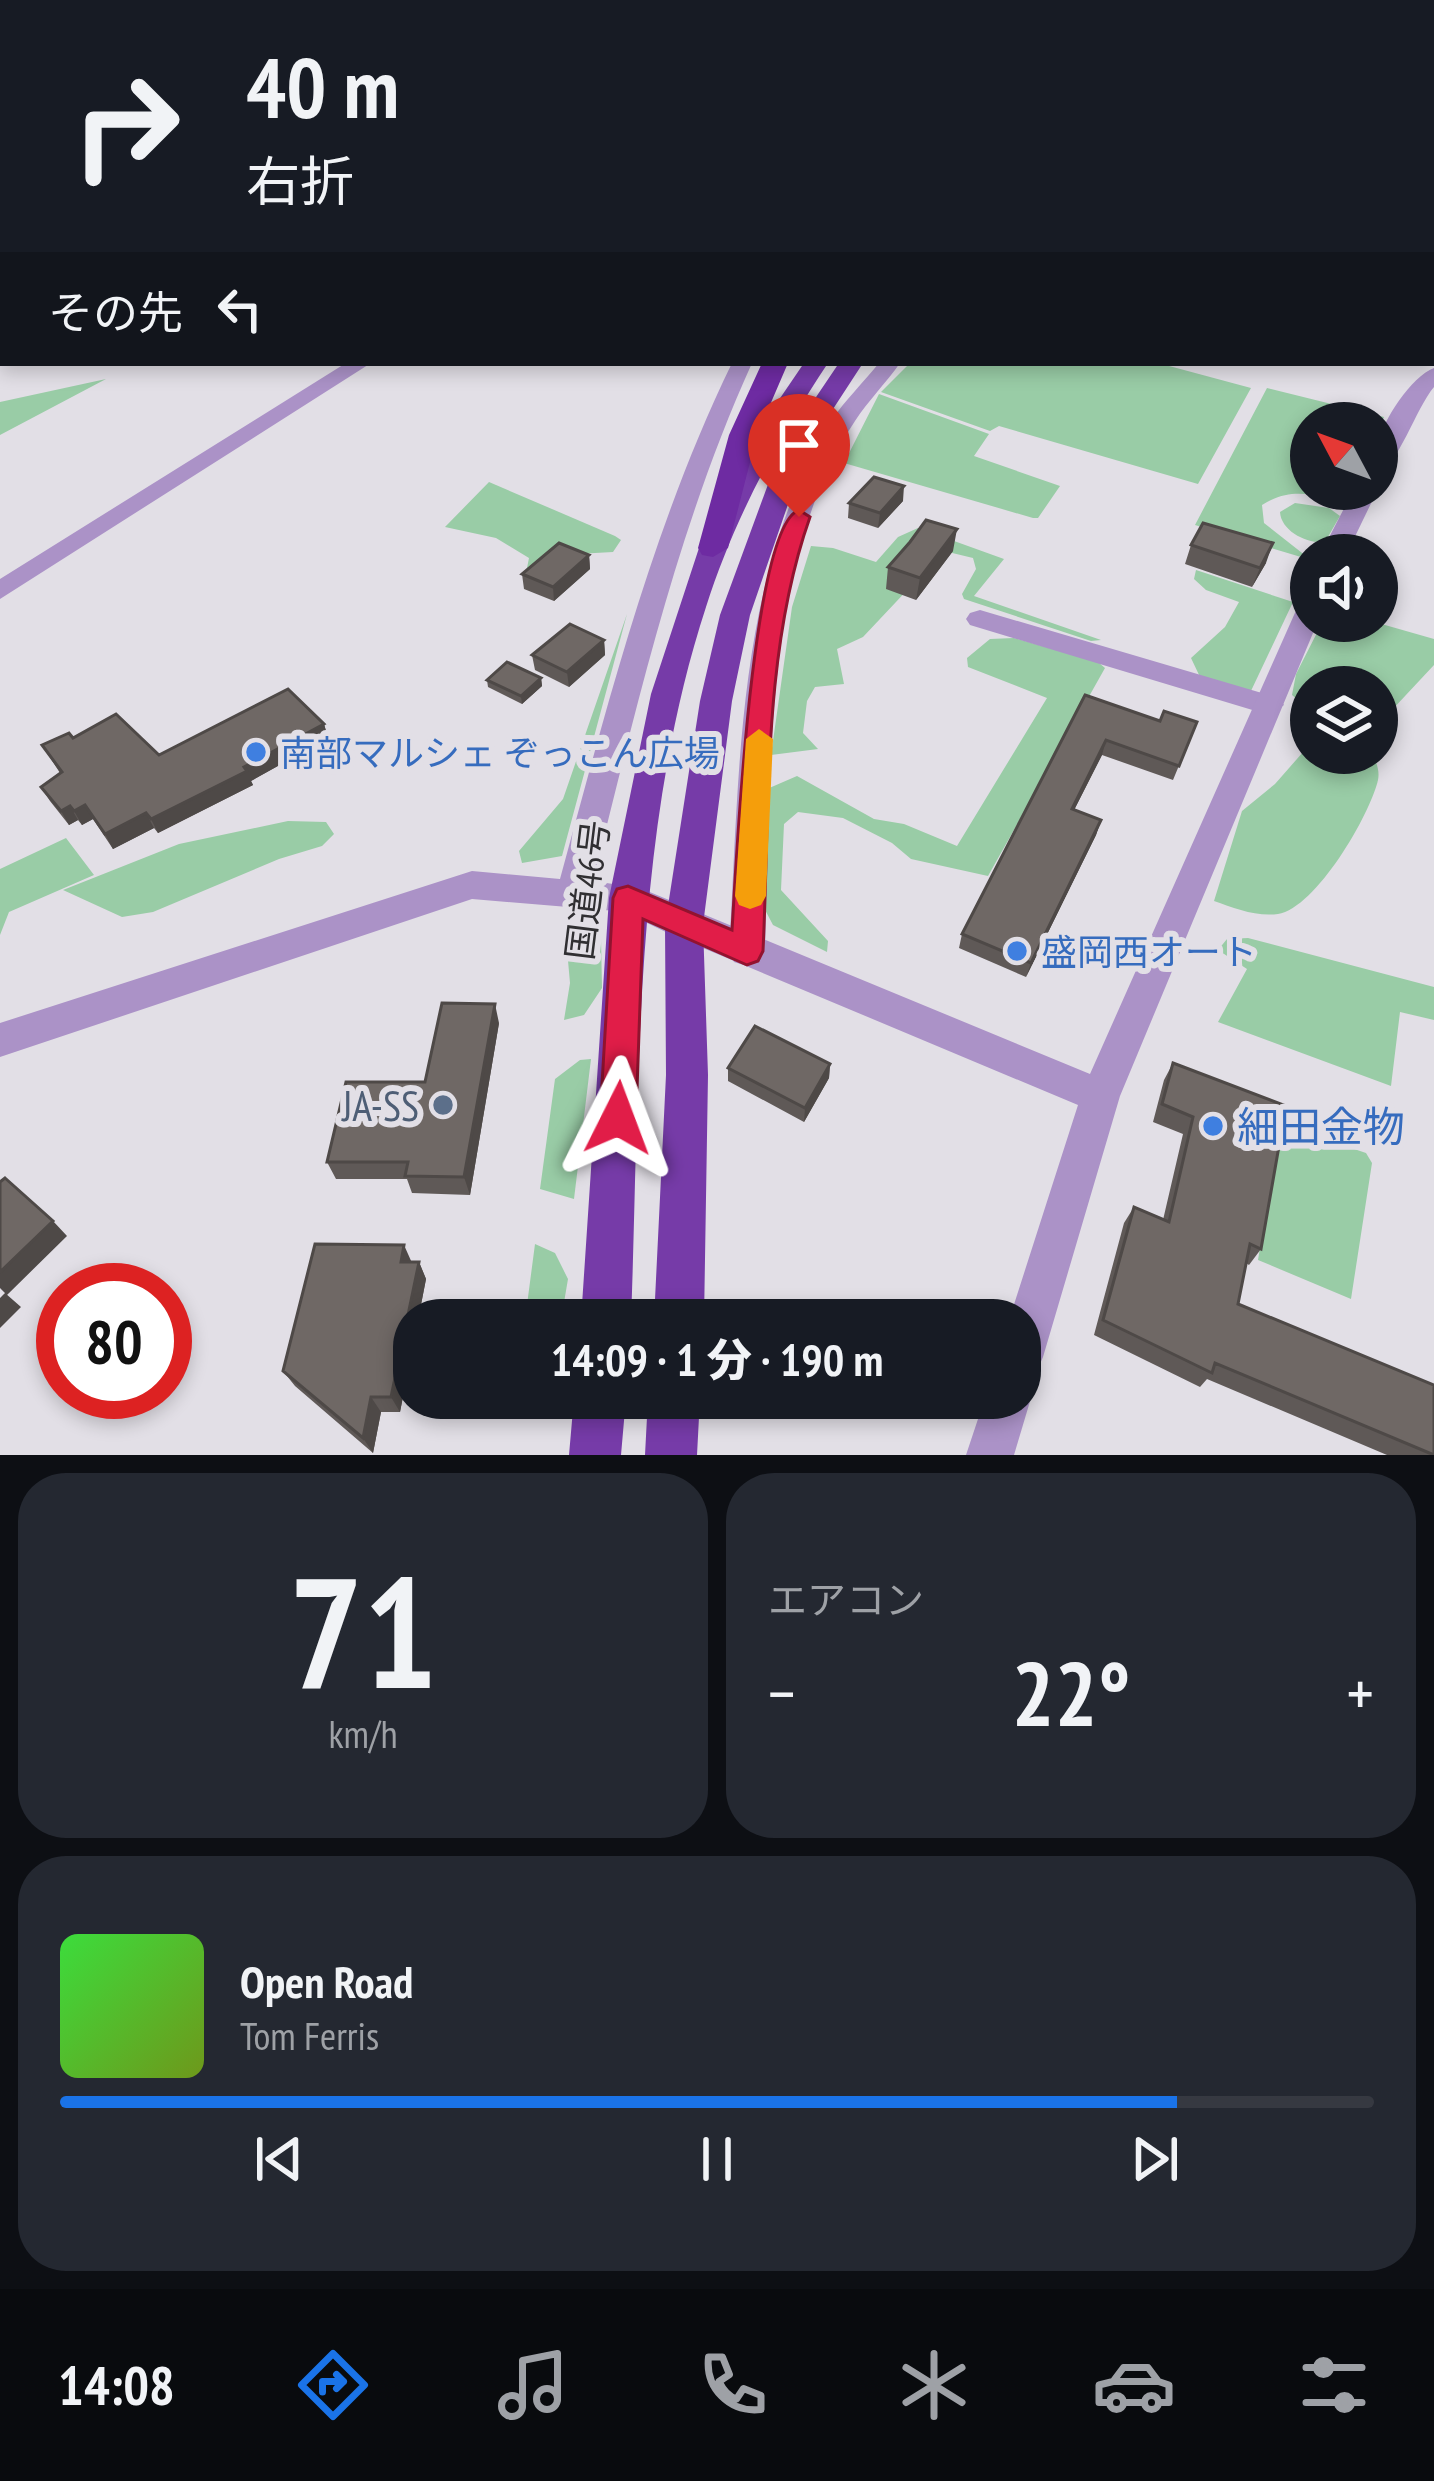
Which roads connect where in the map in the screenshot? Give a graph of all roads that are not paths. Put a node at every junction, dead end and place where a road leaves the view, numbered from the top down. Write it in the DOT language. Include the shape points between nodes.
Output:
graph roads {
  1 [pos="357,366"];
  2 [pos="740,366"];
  3 [pos="774,366"];
  4 [pos="814,366"];
  5 [pos="849,366"];
  6 [pos="887,366"];
  7 [pos="1434,374"];
  8 [pos="1398,426"];
  9 [pos="713,548"];
  10 [pos="0,591"];
  11 [pos="980,619"];
  12 [pos="1295,642"];
  13 [pos="1269,705"];
  14 [pos="573,893"];
  15 [pos="628,898"];
  16 [pos="683,925"];
  17 [pos="747,951"];
  18 [pos="0,1040"];
  19 [pos="1100,1096"];
  20 [pos="607,1299"];
  21 [pos="680,1299"];
  22 [pos="1038,1299"];
  23 [pos="599,1419"];
  24 [pos="673,1419"];
  25 [pos="1001,1419"];
  26 [pos="596,1455"];
  27 [pos="671,1455"];
  28 [pos="990,1455"];
  1 -- 10 [label="street"];
  2 -- 14 [label="street" via="684,496"];
  3 -- 9 [label="highway" via="742,435"];
  4 -- 9 [label="highway, 国道46号" via="764,441"];
  5 -- 16 [label="highway" via="794,448 735,615"];
  6 -- 17 [label="street" via="858,397 786,551 764,668"];
  7 -- 8 [label="street"];
  9 -- 15 [label="highway, 国道46号" via="667,694"];
  11 -- 13 [label="street"];
  12 -- 13 [label="street"];
  13 -- 19 [label="street"];
  14 -- 15 [label="street"];
  14 -- 18 [label="street" via="472,885"];
  15 -- 16 [label="street"];
  15 -- 20 [label="highway, 国道46号"];
  16 -- 17 [label="street"];
  16 -- 21 [label="highway"];
  17 -- 19 [label="street"];
  19 -- 22 [label="street"];
  23 -- 26 [label="highway"];
  24 -- 27 [label="highway"];
  25 -- 28 [label="street"];
}
